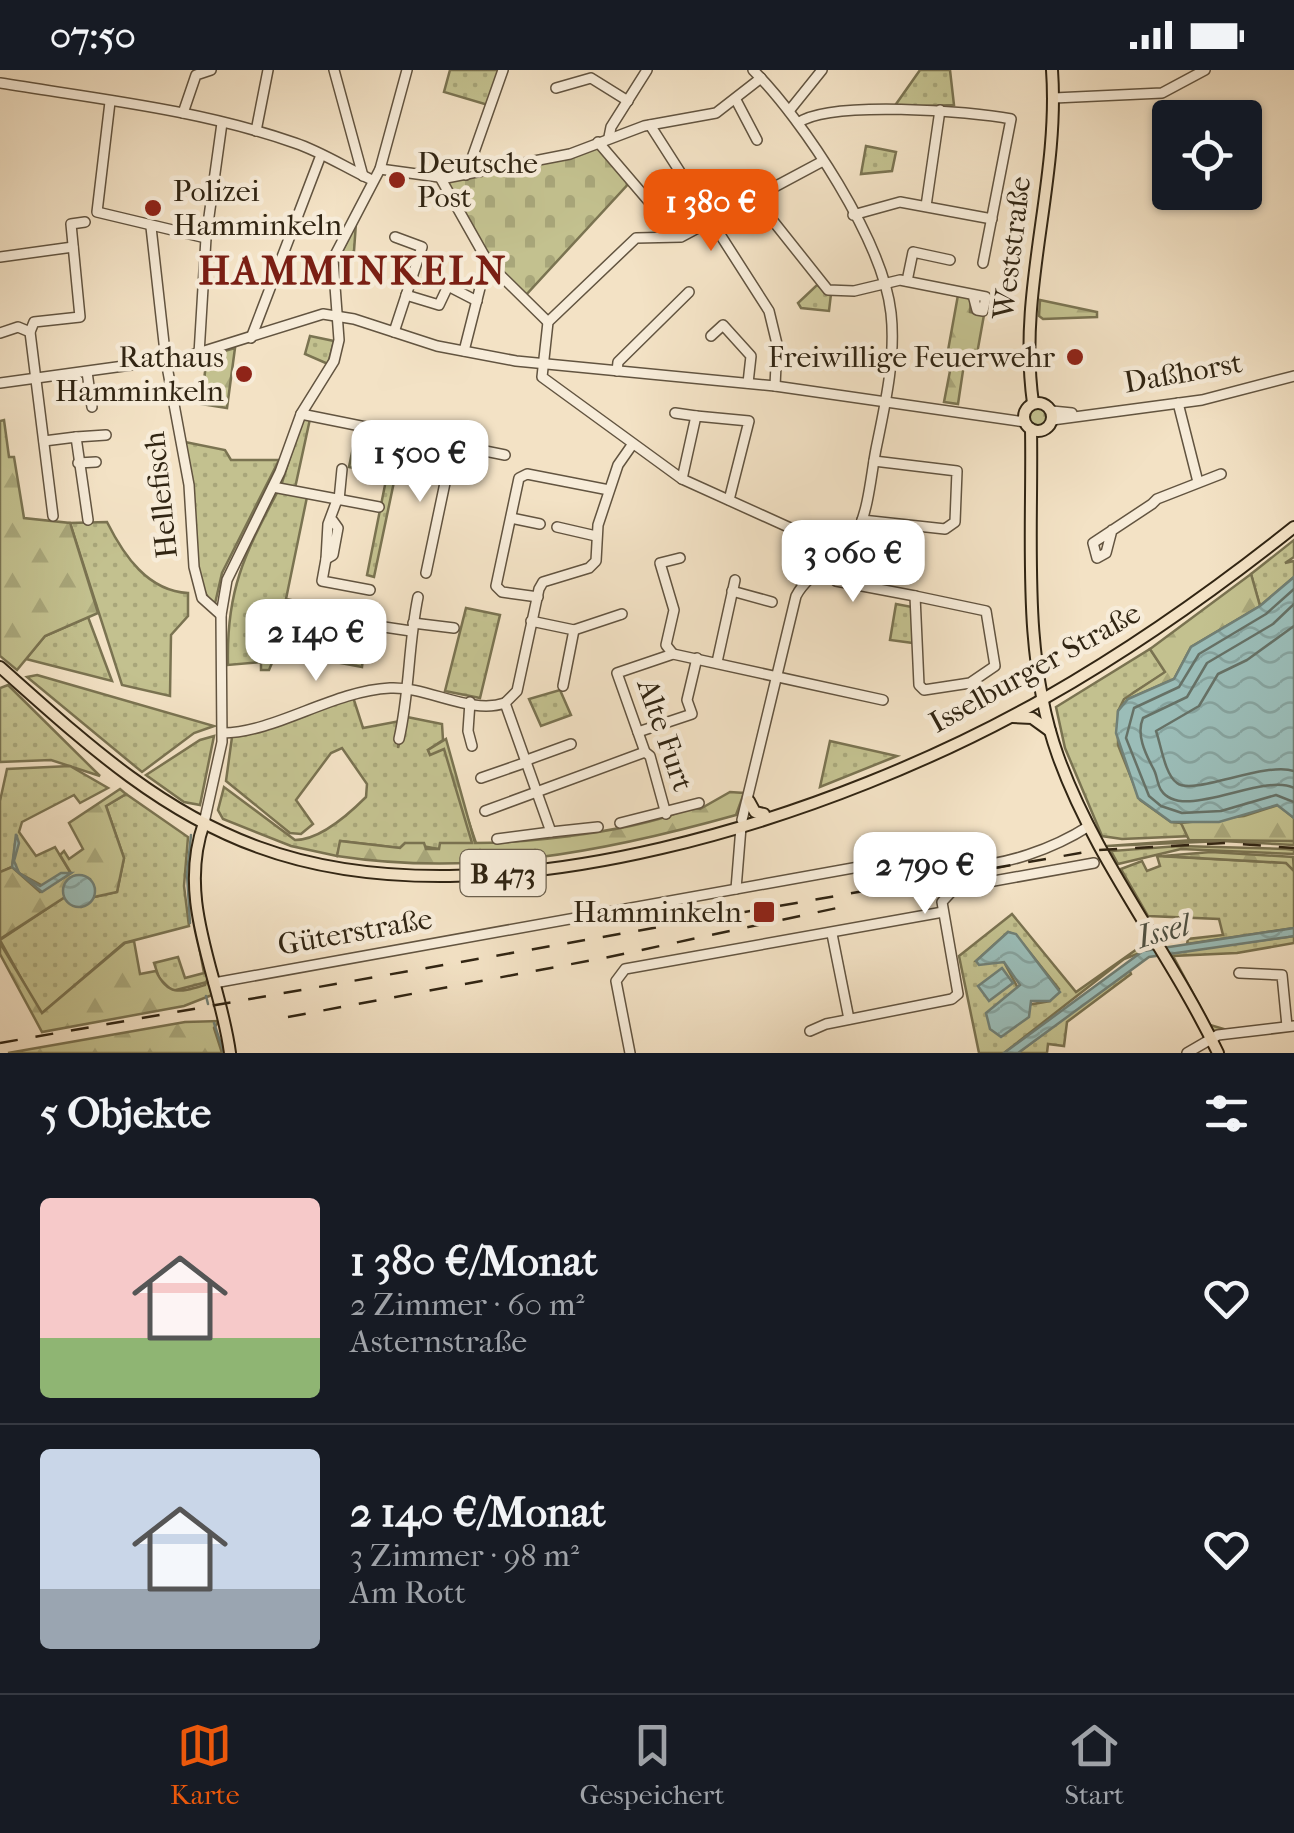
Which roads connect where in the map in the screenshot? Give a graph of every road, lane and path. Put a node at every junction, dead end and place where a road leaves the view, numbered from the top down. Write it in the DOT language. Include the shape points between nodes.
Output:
graph roads {
  1 [pos="211,70"];
  2 [pos="268,70"];
  3 [pos="334,70"];
  4 [pos="407,70"];
  5 [pos="503,70"];
  6 [pos="647,70"];
  7 [pos="822,70"];
  8 [pos="1052,70"];
  9 [pos="1204,70"];
  10 [pos="757,74"];
  11 [pos="0,84"];
  12 [pos="556,88"];
  13 [pos="1054,98"];
  14 [pos="736,100"];
  15 [pos="628,101"];
  16 [pos="110,102"];
  17 [pos="940,110"];
  18 [pos="789,111"];
  19 [pos="183,114"];
  20 [pos="798,123"];
  21 [pos="222,124"];
  22 [pos="650,125"];
  23 [pos="256,132"];
  24 [pos="609,137"];
  25 [pos="756,140"];
  26 [pos="598,142"];
  27 [pos="322,155"];
  28 [pos="822,161"];
  29 [pos="380,169"];
  30 [pos="466,176"];
  31 [pos="367,178"];
  32 [pos="441,178"];
  33 [pos="752,203"];
  34 [pos="926,206"];
  35 [pos="657,210"];
  36 [pos="853,215"];
  37 [pos="992,219"];
  38 [pos="712,220"];
  39 [pos="86,222"];
  40 [pos="151,227"];
  41 [pos="395,237"];
  42 [pos="206,238"];
  43 [pos="74,248"];
  44 [pos="0,256"];
  45 [pos="950,260"];
  46 [pos="983,263"];
  47 [pos="907,282"];
  48 [pos="885,284"];
  49 [pos="480,288"];
  50 [pos="689,292"];
  51 [pos="406,295"];
  52 [pos="973,295"];
  53 [pos="477,301"];
  54 [pos="337,316"];
  55 [pos="548,322"];
  56 [pos="30,332"];
  57 [pos="394,332"];
  58 [pos="0,333"];
  59 [pos="712,336"];
  60 [pos="251,338"];
  61 [pos="464,352"];
  62 [pos="199,354"];
  63 [pos="166,361"];
  64 [pos="543,363"];
  65 [pos="617,371"];
  66 [pos="88,372"];
  67 [pos="1294,376"];
  68 [pos="36,379"];
  69 [pos="0,383"];
  70 [pos="748,383"];
  71 [pos="775,386"];
  72 [pos="886,400"];
  73 [pos="1178,403"];
  74 [pos="92,407"];
  75 [pos="675,413"];
  76 [pos="300,414"];
  77 [pos="1052,415"];
  78 [pos="696,416"];
  79 [pos="1031,420"];
  80 [pos="106,434"];
  81 [pos="76,437"];
  82 [pos="44,441"];
  83 [pos="453,444"];
  84 [pos="632,444"];
  85 [pos="505,454"];
  86 [pos="874,461"];
  87 [pos="96,462"];
  88 [pos="78,463"];
  89 [pos="342,469"];
  90 [pos="1221,474"];
  91 [pos="682,479"];
  92 [pos="1198,482"];
  93 [pos="272,486"];
  94 [pos="609,490"];
  95 [pos="338,500"];
  96 [pos="729,500"];
  97 [pos="379,508"];
  98 [pos="52,516"];
  99 [pos="511,518"];
  100 [pos="88,520"];
  101 [pos="862,520"];
  102 [pos="540,524"];
  103 [pos="558,527"];
  104 [pos="1294,527"];
  105 [pos="1112,530"];
  106 [pos="596,536"];
  107 [pos="680,558"];
  108 [pos="825,567"];
  109 [pos="426,573"];
  110 [pos="370,590"];
  111 [pos="915,596"];
  112 [pos="418,597"];
  113 [pos="538,597"];
  114 [pos="772,602"];
  115 [pos="622,614"];
  116 [pos="221,615"];
  117 [pos="531,621"];
  118 [pos="384,626"];
  119 [pos="412,627"];
  120 [pos="454,628"];
  121 [pos="574,630"];
  122 [pos="672,654"];
  123 [pos="697,658"];
  124 [pos="717,662"];
  125 [pos="0,667"];
  126 [pos="778,676"];
  127 [pos="563,686"];
  128 [pos="406,689"];
  129 [pos="883,700"];
  130 [pos="1043,700"];
  131 [pos="470,702"];
  132 [pos="506,703"];
  133 [pos="1003,720"];
  134 [pos="1050,731"];
  135 [pos="638,732"];
  136 [pos="223,733"];
  137 [pos="400,739"];
  138 [pos="571,744"];
  139 [pos="472,746"];
  140 [pos="644,752"];
  141 [pos="527,761"];
  142 [pos="481,778"];
  143 [pos="538,793"];
  144 [pos="748,801"];
  145 [pos="699,803"];
  146 [pos="485,812"];
  147 [pos="778,812"];
  148 [pos="666,814"];
  149 [pos="764,814"];
  150 [pos="204,823"];
  151 [pos="620,823"];
  152 [pos="742,823"];
  153 [pos="1090,826"];
  154 [pos="598,827"];
  155 [pos="550,832"];
  156 [pos="497,839"];
  157 [pos="1094,863"];
  158 [pos="736,889"];
  159 [pos="944,912"];
  160 [pos="832,934"];
  161 [pos="1238,972"];
  162 [pos="214,983"];
  163 [pos="1289,985"];
  164 [pos="848,1019"];
  165 [pos="1291,1026"];
  166 [pos="810,1031"];
  167 [pos="1211,1039"];
  168 [pos="230,1053"];
  169 [pos="630,1053"];
  170 [pos="1187,1053"];
  171 [pos="1218,1053"];
  1 -- 19 [label="street" via="196,74"];
  2 -- 23 [label="street"];
  3 -- 31 [label="street"];
  4 -- 29 [label="street"];
  5 -- 30 [label="street"];
  6 -- 15 [label="street"];
  7 -- 18 [label="street"];
  8 -- 13 [label="main road, Weststraße"];
  9 -- 13 [label="street" via="1162,92"];
  10 -- 14 [label="street"];
  10 -- 18 [label="street"];
  11 -- 16 [label="street"];
  12 -- 15 [label="street" via="590,78"];
  13 -- 79 [label="main road, Weststraße" via="1028,316"];
  14 -- 22 [label="street" via="716,113"];
  14 -- 25 [label="street"];
  15 -- 24 [label="street"];
  16 -- 19 [label="street"];
  16 -- 40 [label="street" via="97,212"];
  17 -- 20 [label="street" via="821,113"];
  17 -- 34 [label="street"];
  17 -- 37 [label="street" via="1011,120"];
  18 -- 20 [label="street"];
  19 -- 21 [label="street"];
  20 -- 28 [label="street"];
  21 -- 23 [label="street"];
  21 -- 42 [label="street"];
  22 -- 24 [label="street"];
  22 -- 38 [label="street"];
  23 -- 27 [label="street"];
  24 -- 26 [label="street"];
  26 -- 30 [label="street"];
  26 -- 35 [label="street"];
  27 -- 31 [label="street"];
  27 -- 60 [label="street"];
  28 -- 33 [label="street"];
  28 -- 36 [label="street"];
  29 -- 31 [label="street"];
  29 -- 32 [label="street"];
  30 -- 32 [label="street"];
  31 -- 54 [label="street" via="333,258"];
  32 -- 55 [label="street" via="489,264"];
  33 -- 38 [label="street"];
  33 -- 48 [label="street" via="828,290"];
  34 -- 36 [label="street" via="883,204"];
  34 -- 37 [label="street"];
  36 -- 48 [label="street"];
  37 -- 46 [label="street"];
  38 -- 55 [label="street" via="681,237 636,238"];
  38 -- 71 [label="street" via="769,311 777,344"];
  39 -- 43 [label="street" via="71,224"];
  40 -- 42 [label="street"];
  40 -- 63 [label="street, Hellefisch"];
  41 -- 51 [label="street" via="422,246"];
  42 -- 62 [label="street"];
  43 -- 44 [label="street"];
  43 -- 56 [label="street" via="80,317 34,322"];
  45 -- 47 [label="street" via="914,252"];
  47 -- 48 [label="street"];
  47 -- 52 [label="street"];
  48 -- 72 [label="street" via="892,324"];
  49 -- 53 [label="street"];
  50 -- 65 [label="street" via="618,362"];
  51 -- 53 [label="street" via="439,305 448,286"];
  51 -- 57 [label="street"];
  53 -- 61 [label="street"];
  54 -- 57 [label="street"];
  54 -- 60 [label="street" via="313,315"];
  54 -- 76 [label="street" via="334,360"];
  55 -- 64 [label="street"];
  56 -- 58 [label="street" via="18,326"];
  56 -- 68 [label="street"];
  57 -- 61 [label="street"];
  59 -- 70 [label="street" via="722,325 751,356"];
  60 -- 62 [label="street"];
  61 -- 64 [label="street"];
  62 -- 63 [label="street"];
  63 -- 66 [label="street"];
  63 -- 116 [label="street, Hellefisch" via="189,485 198,587"];
  64 -- 65 [label="street"];
  64 -- 84 [label="street" via="544,381"];
  65 -- 70 [label="street"];
  66 -- 68 [label="street"];
  66 -- 74 [label="street"];
  67 -- 73 [label="street, Daßhorst"];
  68 -- 69 [label="street"];
  68 -- 82 [label="street"];
  70 -- 71 [label="street"];
  71 -- 72 [label="street"];
  72 -- 79 [label="street"];
  72 -- 86 [label="street"];
  73 -- 77 [label="street, Daßhorst"];
  73 -- 92 [label="street"];
  75 -- 78 [label="street"];
  76 -- 83 [label="street"];
  76 -- 93 [label="street"];
  77 -- 79 [label="main road"];
  77 -- 79 [label="main road" via="1046,404"];
  78 -- 91 [label="street"];
  78 -- 96 [label="street" via="749,421"];
  79 -- 130 [label="main road, Weststraße" via="1032,586"];
  80 -- 81 [label="street"];
  81 -- 82 [label="street"];
  81 -- 88 [label="street"];
  82 -- 98 [label="street"];
  83 -- 85 [label="street"];
  83 -- 109 [label="street"];
  84 -- 91 [label="street"];
  84 -- 94 [label="street"];
  86 -- 101 [label="street"];
  86 -- 101 [label="street" via="957,471 954,522 945,529"];
  87 -- 88 [label="street"];
  88 -- 100 [label="street"];
  89 -- 95 [label="street"];
  90 -- 92 [label="street"];
  91 -- 96 [label="street"];
  92 -- 105 [label="street"];
  93 -- 95 [label="street"];
  93 -- 116 [label="street" via="232,566"];
  94 -- 99 [label="street" via="522,474"];
  94 -- 106 [label="street"];
  95 -- 97 [label="street"];
  95 -- 110 [label="street" via="328,524 322,581"];
  96 -- 108 [label="street" via="797,531"];
  99 -- 102 [label="street"];
  99 -- 113 [label="street" via="496,586"];
  101 -- 108 [label="street" via="848,548"];
  103 -- 106 [label="street"];
  104 -- 130 [label="main road, Isselburger Straße / B 473" via="1166,623"];
  106 -- 113 [label="street" via="598,554 589,568 543,582"];
  107 -- 122 [label="street" via="660,563 674,610 666,645"];
  108 -- 111 [label="street" via="845,584"];
  108 -- 126 [label="street" via="796,596"];
  111 -- 111 [label="street" via="986,611 995,666 970,683 924,690"];
  112 -- 119 [label="street"];
  113 -- 117 [label="street"];
  114 -- 124 [label="street" via="734,585"];
  115 -- 121 [label="street"];
  116 -- 136 [label="street"];
  117 -- 121 [label="street"];
  117 -- 132 [label="street" via="516,691"];
  118 -- 119 [label="street"];
  119 -- 120 [label="street"];
  119 -- 128 [label="street"];
  121 -- 127 [label="street"];
  122 -- 123 [label="street"];
  122 -- 135 [label="street, Alte Furt" via="617,673"];
  123 -- 124 [label="street"];
  123 -- 135 [label="street" via="687,700 692,714"];
  124 -- 126 [label="street"];
  125 -- 150 [label="main road, B 473" via="114,768"];
  126 -- 129 [label="street"];
  126 -- 144 [label="street"];
  128 -- 131 [label="street"];
  128 -- 136 [label="street" via="340,696"];
  128 -- 137 [label="street"];
  130 -- 133 [label="main road, Isselburger Straße / B 473"];
  130 -- 134 [label="main road, Weststraße"];
  131 -- 132 [label="street"];
  131 -- 139 [label="street"];
  132 -- 141 [label="street"];
  133 -- 134 [label="main road" via="1027,716"];
  133 -- 147 [label="main road, Isselburger Straße / B 473" via="885,774"];
  134 -- 153 [label="main road, Weststraße"];
  135 -- 140 [label="street, Alte Furt"];
  136 -- 150 [label="street"];
  138 -- 141 [label="street"];
  140 -- 143 [label="street"];
  140 -- 148 [label="street, Alte Furt"];
  141 -- 142 [label="street"];
  141 -- 143 [label="street"];
  143 -- 146 [label="street"];
  143 -- 155 [label="street"];
  144 -- 149 [label="main road"];
  144 -- 152 [label="street"];
  145 -- 148 [label="street, Alte Furt"];
  147 -- 149 [label="main road, Isselburger Straße / B 473"];
  147 -- 152 [label="main road, Isselburger Straße / B 473"];
  148 -- 151 [label="street, Alte Furt"];
  149 -- 152 [label="main road, Isselburger Straße / B 473"];
  150 -- 152 [label="main road, Isselburger Straße / B 473" via="278,854 406,875 521,872"];
  150 -- 162 [label="main road" via="195,887"];
  152 -- 158 [label="street"];
  153 -- 158 [label="street, Güterstraße" via="1056,847 1004,859 961,866 914,857"];
  153 -- 167 [label="main road, Weststraße"];
  154 -- 155 [label="street"];
  155 -- 156 [label="street"];
  157 -- 159 [label="street" via="955,888 944,895"];
  158 -- 162 [label="street, Güterstraße"];
  159 -- 160 [label="street"];
  159 -- 164 [label="street" via="958,994"];
  160 -- 164 [label="street"];
  160 -- 169 [label="street" via="625,969 616,981"];
  161 -- 163 [label="street" via="1277,973"];
  162 -- 168 [label="main road"];
  163 -- 165 [label="street"];
  164 -- 166 [label="street"];
  165 -- 167 [label="street"];
  167 -- 170 [label="street"];
  167 -- 171 [label="main road, Weststraße"];
}
